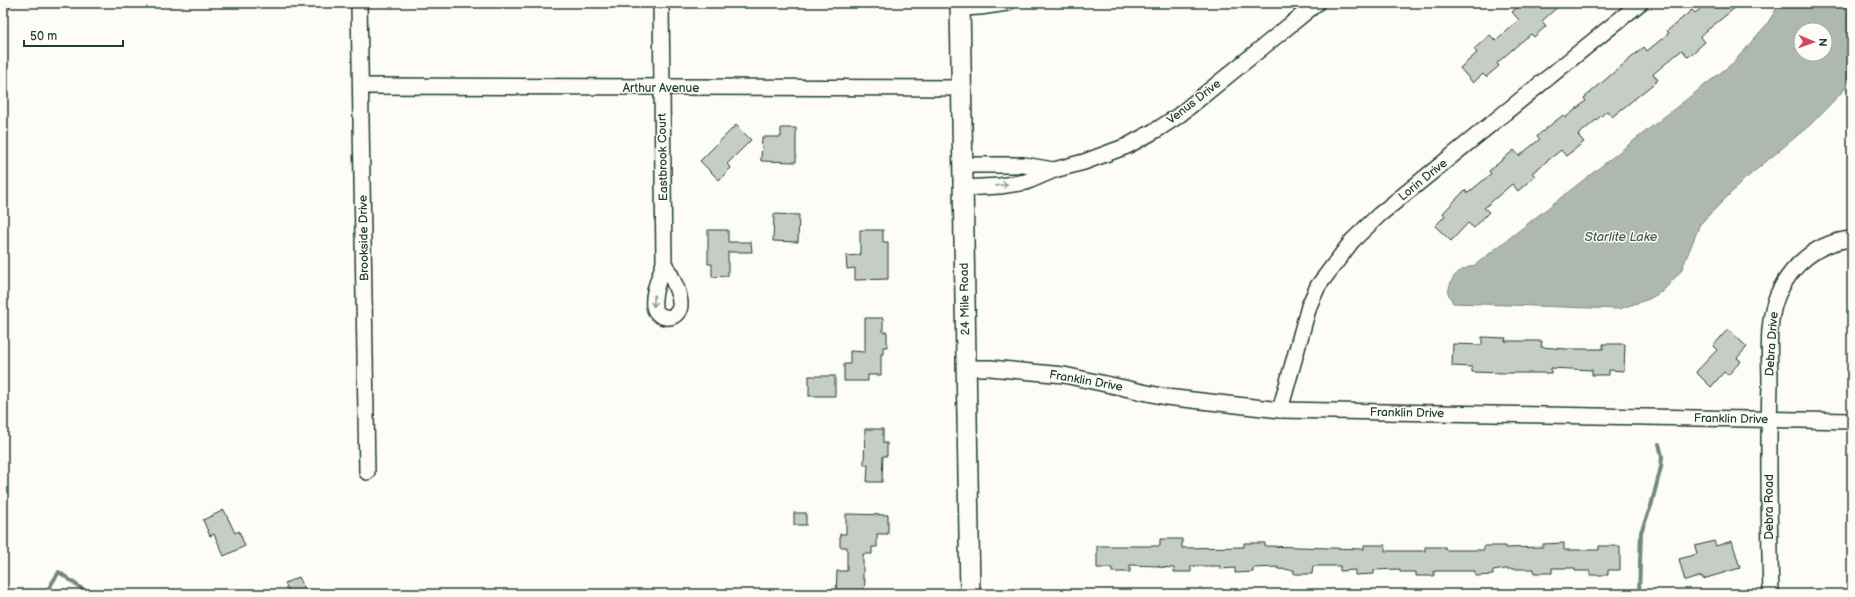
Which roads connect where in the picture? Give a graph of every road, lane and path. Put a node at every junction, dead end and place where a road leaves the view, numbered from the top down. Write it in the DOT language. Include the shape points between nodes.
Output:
graph roads {
  1 [pos="359,3"];
  2 [pos="661,3"];
  3 [pos="1007,3"];
  4 [pos="1317,3"];
  5 [pos="1640,3"];
  6 [pos="960,5"];
  7 [pos="361,86"];
  8 [pos="662,88"];
  9 [pos="962,88"];
  10 [pos="962,165"];
  11 [pos="1054,170"];
  12 [pos="963,188"];
  13 [pos="1852,239"];
  14 [pos="664,264"];
  15 [pos="966,368"];
  16 [pos="1280,410"];
  17 [pos="1769,420"];
  18 [pos="1852,421"];
  19 [pos="367,472"];
  20 [pos="970,594"];
  21 [pos="1771,594"];
  1 -- 7 [label="street, Brookside Drive"];
  2 -- 8 [label="street, Eastbrook Court"];
  3 -- 6 [label="street" via="980,7"];
  4 -- 11 [label="street, Venus Drive" via="1178,116 1158,129 1116,151"];
  5 -- 16 [label="street, Lorin Drive" via="1379,215 1352,241 1318,286 1309,306"];
  6 -- 9 [label="street, 24 Mile Road"];
  7 -- 8 [label="street, Arthur Avenue"];
  7 -- 19 [label="street, Brookside Drive"];
  8 -- 9 [label="street, Arthur Avenue"];
  8 -- 14 [label="street, Eastbrook Court"];
  9 -- 10 [label="street, 24 Mile Road"];
  10 -- 11 [label="street, Venus Drive" via="1024,165"];
  10 -- 12 [label="street, 24 Mile Road"];
  12 -- 11 [label="street, Venus Drive, one-way" via="1026,182"];
  12 -- 15 [label="street, 24 Mile Road"];
  13 -- 17 [label="street, Debra Drive" via="1813,251 1793,269 1778,295 1772,312"];
  15 -- 16 [label="street, Franklin Drive" via="1064,375 1166,397"];
  15 -- 20 [label="street, 24 Mile Road"];
  16 -- 17 [label="street, Franklin Drive"];
  17 -- 18 [label="street, Franklin Drive"];
  17 -- 21 [label="street, Debra Road"];
}
